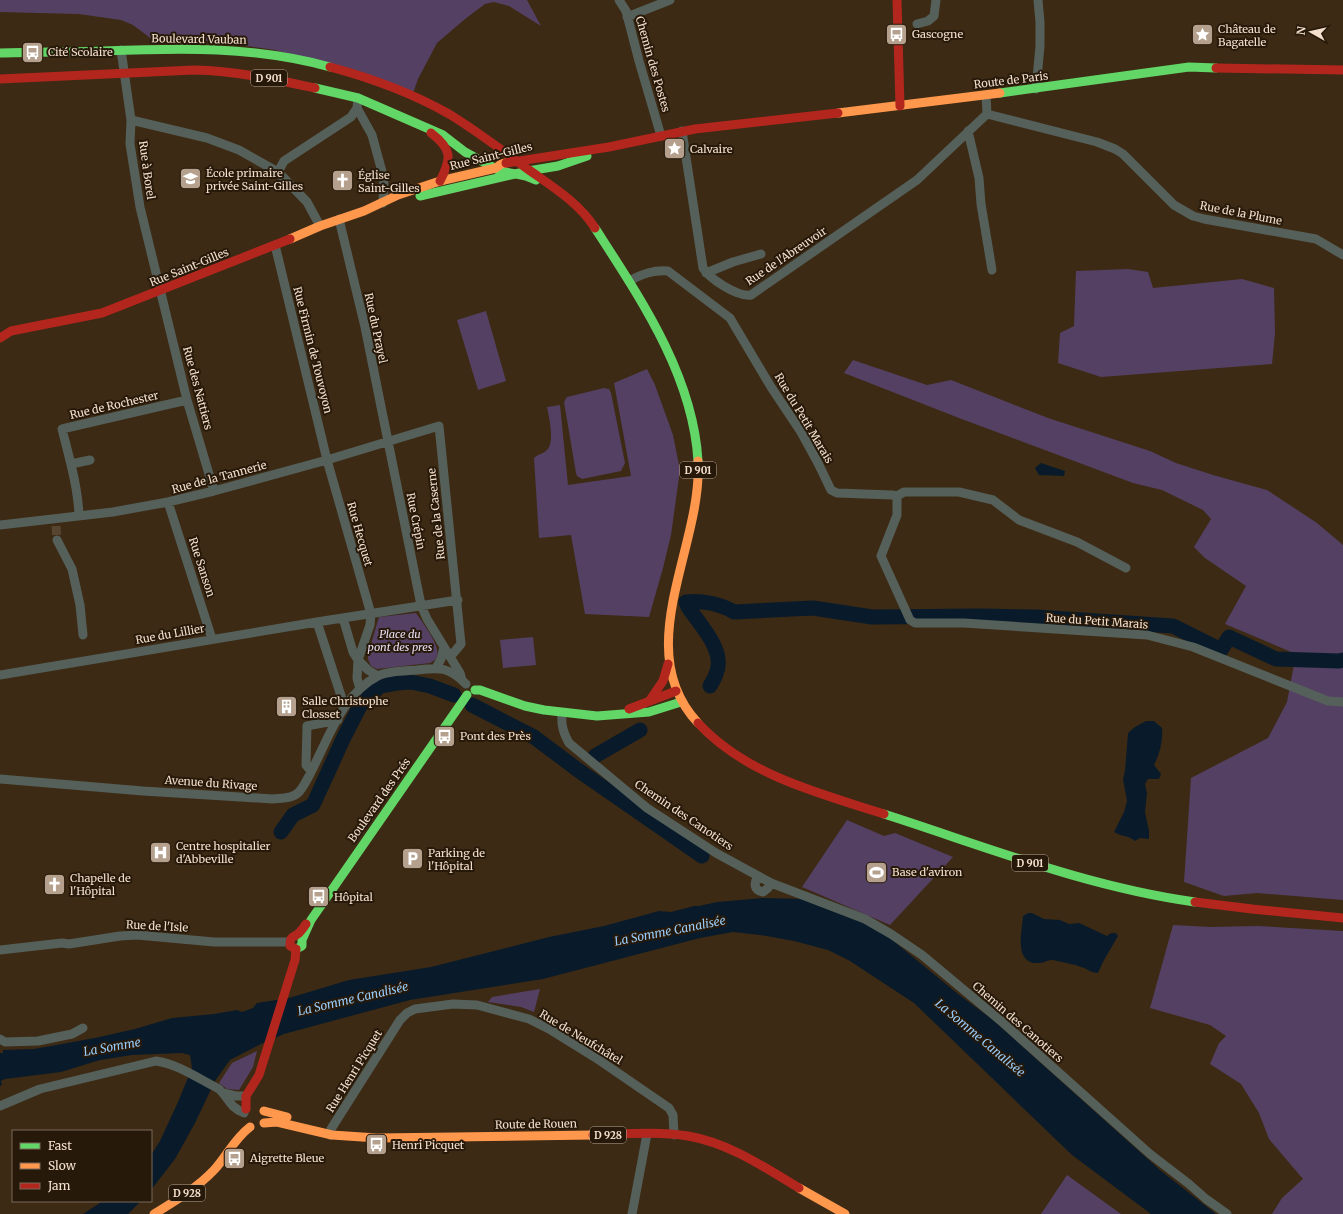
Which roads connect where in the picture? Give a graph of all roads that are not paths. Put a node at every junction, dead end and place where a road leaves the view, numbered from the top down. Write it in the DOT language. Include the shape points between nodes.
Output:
graph roads {
  1 [pos="619,0"];
  2 [pos="670,0"];
  3 [pos="897,0"];
  4 [pos="936,0"];
  5 [pos="1038,0"];
  6 [pos="628,17"];
  7 [pos="917,24"];
  8 [pos="121,50"];
  9 [pos="0,53"];
  10 [pos="1343,70"];
  11 [pos="124,72"];
  12 [pos="0,79"];
  13 [pos="1036,89"];
  14 [pos="986,95"];
  15 [pos="358,98"];
  16 [pos="900,106"];
  17 [pos="357,108"];
  18 [pos="987,114"];
  19 [pos="131,120"];
  20 [pos="416,123"];
  21 [pos="682,131"];
  22 [pos="968,131"];
  23 [pos="661,136"];
  24 [pos="491,142"];
  25 [pos="609,148"];
  26 [pos="534,157"];
  27 [pos="517,161"];
  28 [pos="496,168"];
  29 [pos="549,168"];
  30 [pos="528,171"];
  31 [pos="278,172"];
  32 [pos="519,174"];
  33 [pos="440,181"];
  34 [pos="548,183"];
  35 [pos="383,203"];
  36 [pos="339,219"];
  37 [pos="320,226"];
  38 [pos="275,246"];
  39 [pos="609,251"];
  40 [pos="762,254"];
  41 [pos="1343,255"];
  42 [pos="992,270"];
  43 [pos="706,273"];
  44 [pos="629,280"];
  45 [pos="160,291"];
  46 [pos="0,338"];
  47 [pos="187,400"];
  48 [pos="439,426"];
  49 [pos="388,442"];
  50 [pos="90,460"];
  51 [pos="327,460"];
  52 [pos="71,464"];
  53 [pos="214,491"];
  54 [pos="897,496"];
  55 [pos="168,502"];
  56 [pos="79,516"];
  57 [pos="0,524"];
  58 [pos="57,540"];
  59 [pos="1126,568"];
  60 [pos="458,600"];
  61 [pos="421,605"];
  62 [pos="371,614"];
  63 [pos="343,618"];
  64 [pos="317,622"];
  65 [pos="83,635"];
  66 [pos="212,639"];
  67 [pos="444,647"];
  68 [pos="450,657"];
  69 [pos="358,660"];
  70 [pos="668,664"];
  71 [pos="436,668"];
  72 [pos="0,675"];
  73 [pos="378,676"];
  74 [pos="464,683"];
  75 [pos="360,689"];
  76 [pos="475,690"];
  77 [pos="676,691"];
  78 [pos="467,695"];
  79 [pos="650,700"];
  80 [pos="681,702"];
  81 [pos="1343,702"];
  82 [pos="344,705"];
  83 [pos="562,713"];
  84 [pos="618,713"];
  85 [pos="338,720"];
  86 [pos="311,771"];
  87 [pos="0,779"];
  88 [pos="1343,918"];
  89 [pos="295,942"];
  90 [pos="0,950"];
  91 [pos="400,1020"];
  92 [pos="83,1028"];
  93 [pos="0,1039"];
  94 [pos="256,1081"];
  95 [pos="221,1091"];
  96 [pos="246,1096"];
  97 [pos="254,1102"];
  98 [pos="2,1105"];
  99 [pos="264,1111"];
  100 [pos="244,1113"];
  101 [pos="264,1123"];
  102 [pos="250,1127"];
  103 [pos="331,1132"];
  104 [pos="647,1134"];
  105 [pos="674,1135"];
  106 [pos="232,1144"];
  107 [pos="154,1214"];
  108 [pos="632,1214"];
  109 [pos="845,1214"];
  110 [pos="1227,1214"];
  1 -- 6 [label="street, Chemin des Postes"];
  2 -- 6 [label="street"];
  3 -- 16 [label="main road"];
  4 -- 7 [label="street" via="934,16 928,22"];
  5 -- 13 [label="street" via="1040,46"];
  6 -- 23 [label="street, Chemin des Postes"];
  8 -- 9 [label="main road, Boulevard Vauban / D 901"];
  8 -- 11 [label="street, Rue à Borel"];
  8 -- 24 [label="main road, Boulevard Vauban / D 901" via="233,50 278,55 332,67 416,98 450,115"];
  10 -- 13 [label="main road, Route de Paris" via="1189,67"];
  11 -- 12 [label="main road, D 901"];
  11 -- 15 [label="main road, D 901" via="223,71 290,82"];
  11 -- 19 [label="street, Rue à Borel"];
  13 -- 14 [label="main road, Route de Paris"];
  14 -- 16 [label="main road, Route de Paris"];
  14 -- 18 [label="street"];
  15 -- 17 [label="street"];
  15 -- 20 [label="main road, D 901"];
  16 -- 21 [label="main road, Route de Paris"];
  17 -- 31 [label="street" via="351,117 284,161"];
  17 -- 35 [label="street" via="372,135 384,179"];
  18 -- 22 [label="street, Rue de l'Abreuvoir"];
  18 -- 41 [label="street, Rue de la Plume" via="1097,142 1115,149 1174,205 1193,216 1316,239"];
  19 -- 31 [label="street" via="207,138"];
  19 -- 45 [label="street, Rue à Borel" via="130,144 140,207"];
  20 -- 28 [label="main road, D 901" via="452,140 466,152"];
  20 -- 33 [label="main road" via="440,140 449,154 449,164"];
  21 -- 23 [label="main road, Rue Saint-Gilles"];
  21 -- 43 [label="street" via="703,268"];
  22 -- 42 [label="street" via="979,178"];
  22 -- 43 [label="street, Rue de l'Abreuvoir" via="917,180 751,295 745,296 719,283"];
  23 -- 25 [label="main road, Rue Saint-Gilles"];
  24 -- 26 [label="main road" via="522,155"];
  24 -- 27 [label="main road, Boulevard Vauban / D 901"];
  25 -- 26 [label="main road, Rue Saint-Gilles"];
  25 -- 29 [label="main road, Rue Saint-Gilles"];
  26 -- 27 [label="main road, Rue Saint-Gilles"];
  27 -- 28 [label="main road, Rue Saint-Gilles"];
  27 -- 30 [label="main road, Boulevard Vauban"];
  28 -- 32 [label="main road, D 901" via="504,173"];
  28 -- 33 [label="main road, Rue Saint-Gilles"];
  29 -- 30 [label="main road, Rue Saint-Gilles"];
  29 -- 34 [label="main road"];
  30 -- 32 [label="main road, Rue Saint-Gilles"];
  30 -- 34 [label="main road, Boulevard Vauban"];
  31 -- 37 [label="street" via="307,202"];
  32 -- 35 [label="main road, Rue Saint-Gilles" via="398,202"];
  32 -- 39 [label="main road, D 901" via="534,179 562,201"];
  33 -- 35 [label="main road, Rue Saint-Gilles" via="398,195"];
  34 -- 39 [label="main road, Boulevard Vauban" via="583,211"];
  35 -- 36 [label="main road, Rue Saint-Gilles"];
  36 -- 37 [label="main road, Rue Saint-Gilles"];
  36 -- 49 [label="street, Rue du Prayel" via="365,327"];
  37 -- 38 [label="main road, Rue Saint-Gilles"];
  38 -- 45 [label="main road, Rue Saint-Gilles"];
  38 -- 51 [label="street, Rue Firmin de Touvoyon"];
  39 -- 44 [label="main road, D 901"];
  40 -- 43 [label="street"];
  44 -- 54 [label="street, Rue du Petit Marais" via="644,273 668,271 730,318 801,432 831,490 837,493"];
  44 -- 70 [label="main road, D 901" via="683,386 695,427 698,455 693,514 669,622 666,645"];
  45 -- 46 [label="main road, Rue Saint-Gilles" via="102,313 11,331"];
  45 -- 47 [label="street, Rue des Nattiers"];
  47 -- 52 [label="street, Rue de Rochester" via="62,429"];
  47 -- 53 [label="street, Rue des Nattiers"];
  48 -- 49 [label="street, Rue de la Tannerie"];
  48 -- 60 [label="street, Rue de la Caserne"];
  49 -- 51 [label="street, Rue de la Tannerie"];
  49 -- 61 [label="street, Rue Crépin"];
  50 -- 52 [label="street"];
  51 -- 53 [label="street, Rue de la Tannerie"];
  51 -- 62 [label="street, Rue Hecquet"];
  52 -- 56 [label="street, Rue de Rochester"];
  53 -- 55 [label="street, Rue de la Tannerie"];
  54 -- 59 [label="street" via="904,492 958,492 993,500 1019,520 1077,542"];
  54 -- 81 [label="street, Rue du Petit Marais" via="897,515 881,556 908,616 915,623 964,623 1147,635 1193,647 1328,702"];
  55 -- 56 [label="street, Rue de la Tannerie"];
  55 -- 66 [label="street, Rue Sanson"];
  56 -- 57 [label="street, Rue de la Tannerie" via="55,522"];
  58 -- 65 [label="street" via="72,569"];
  60 -- 61 [label="street, Rue du Lillier"];
  60 -- 68 [label="street, Rue de la Caserne" via="462,644"];
  61 -- 62 [label="street, Rue du Lillier"];
  61 -- 67 [label="street, Rue Crépin"];
  62 -- 63 [label="street, Rue du Lillier"];
  62 -- 69 [label="street" via="370,625"];
  63 -- 64 [label="street, Rue du Lillier"];
  63 -- 69 [label="street" via="353,652"];
  64 -- 66 [label="street, Rue du Lillier"];
  64 -- 82 [label="street"];
  66 -- 72 [label="street, Rue du Lillier"];
  67 -- 68 [label="street, Rue Crépin"];
  67 -- 71 [label="street"];
  68 -- 74 [label="street, Rue Crépin"];
  69 -- 73 [label="street"];
  69 -- 75 [label="street" via="357,678"];
  70 -- 77 [label="main road, D 901"];
  70 -- 79 [label="main road" via="663,681"];
  71 -- 73 [label="street"];
  71 -- 74 [label="street" via="452,672"];
  73 -- 75 [label="street, Avenue du Rivage"];
  74 -- 76 [label="main road" via="473,685"];
  74 -- 78 [label="main road" via="463,689"];
  75 -- 82 [label="street, Avenue du Rivage"];
  76 -- 78 [label="main road"];
  76 -- 83 [label="main road" via="525,706"];
  77 -- 79 [label="main road"];
  77 -- 80 [label="main road, D 901"];
  78 -- 89 [label="main road, Boulevard des Prés"];
  79 -- 84 [label="main road"];
  80 -- 84 [label="main road" via="649,712"];
  80 -- 88 [label="main road, D 901" via="714,741 759,769 826,795 1058,872 1178,900"];
  82 -- 85 [label="street, Avenue du Rivage"];
  83 -- 84 [label="main road" via="597,716"];
  83 -- 110 [label="street, Chemin des Canotiers" via="561,726 569,743 647,808 716,853 771,883 865,919 922,955 1150,1154"];
  85 -- 86 [label="street, Avenue du Rivage"];
  85 -- 86 [label="street" via="307,726 306,766"];
  86 -- 87 [label="street, Avenue du Rivage" via="298,793 289,798 273,799"];
  89 -- 90 [label="street, Rue de l'Isle" via="214,942 137,935"];
  89 -- 94 [label="main road, Boulevard des Prés" via="295,960 287,990"];
  91 -- 103 [label="street, Rue Henri Picquet"];
  91 -- 105 [label="street, Rue de Neufchâtel" via="406,1013 415,1009 453,1004 477,1005 529,1019 578,1046 669,1108 673,1115"];
  92 -- 93 [label="street" via="72,1034 38,1041 5,1042"];
  94 -- 96 [label="main road, Boulevard des Prés"];
  94 -- 97 [label="main road, Boulevard des Prés"];
  95 -- 96 [label="street"];
  95 -- 98 [label="street" via="182,1069 156,1061 40,1089"];
  95 -- 100 [label="street" via="233,1107"];
  96 -- 100 [label="main road"];
  99 -- 100 [label="main road" via="256,1106 250,1107"];
  99 -- 101 [label="main road"];
  99 -- 103 [label="main road, Route de Rouen / D 928"];
  100 -- 102 [label="main road" via="245,1122"];
  100 -- 106 [label="main road, D 928"];
  101 -- 102 [label="main road" via="258,1127"];
  101 -- 103 [label="main road, Route de Rouen / D 928" via="278,1122"];
  102 -- 106 [label="main road, D 928"];
  103 -- 104 [label="main road, Route de Rouen / D 928" via="351,1137 392,1138"];
  104 -- 105 [label="main road, Route de Rouen / D 928"];
  104 -- 108 [label="street"];
  105 -- 109 [label="main road, Route de Rouen / D 928" via="700,1138 729,1148"];
  106 -- 107 [label="main road, D 928" via="210,1174"];
}
